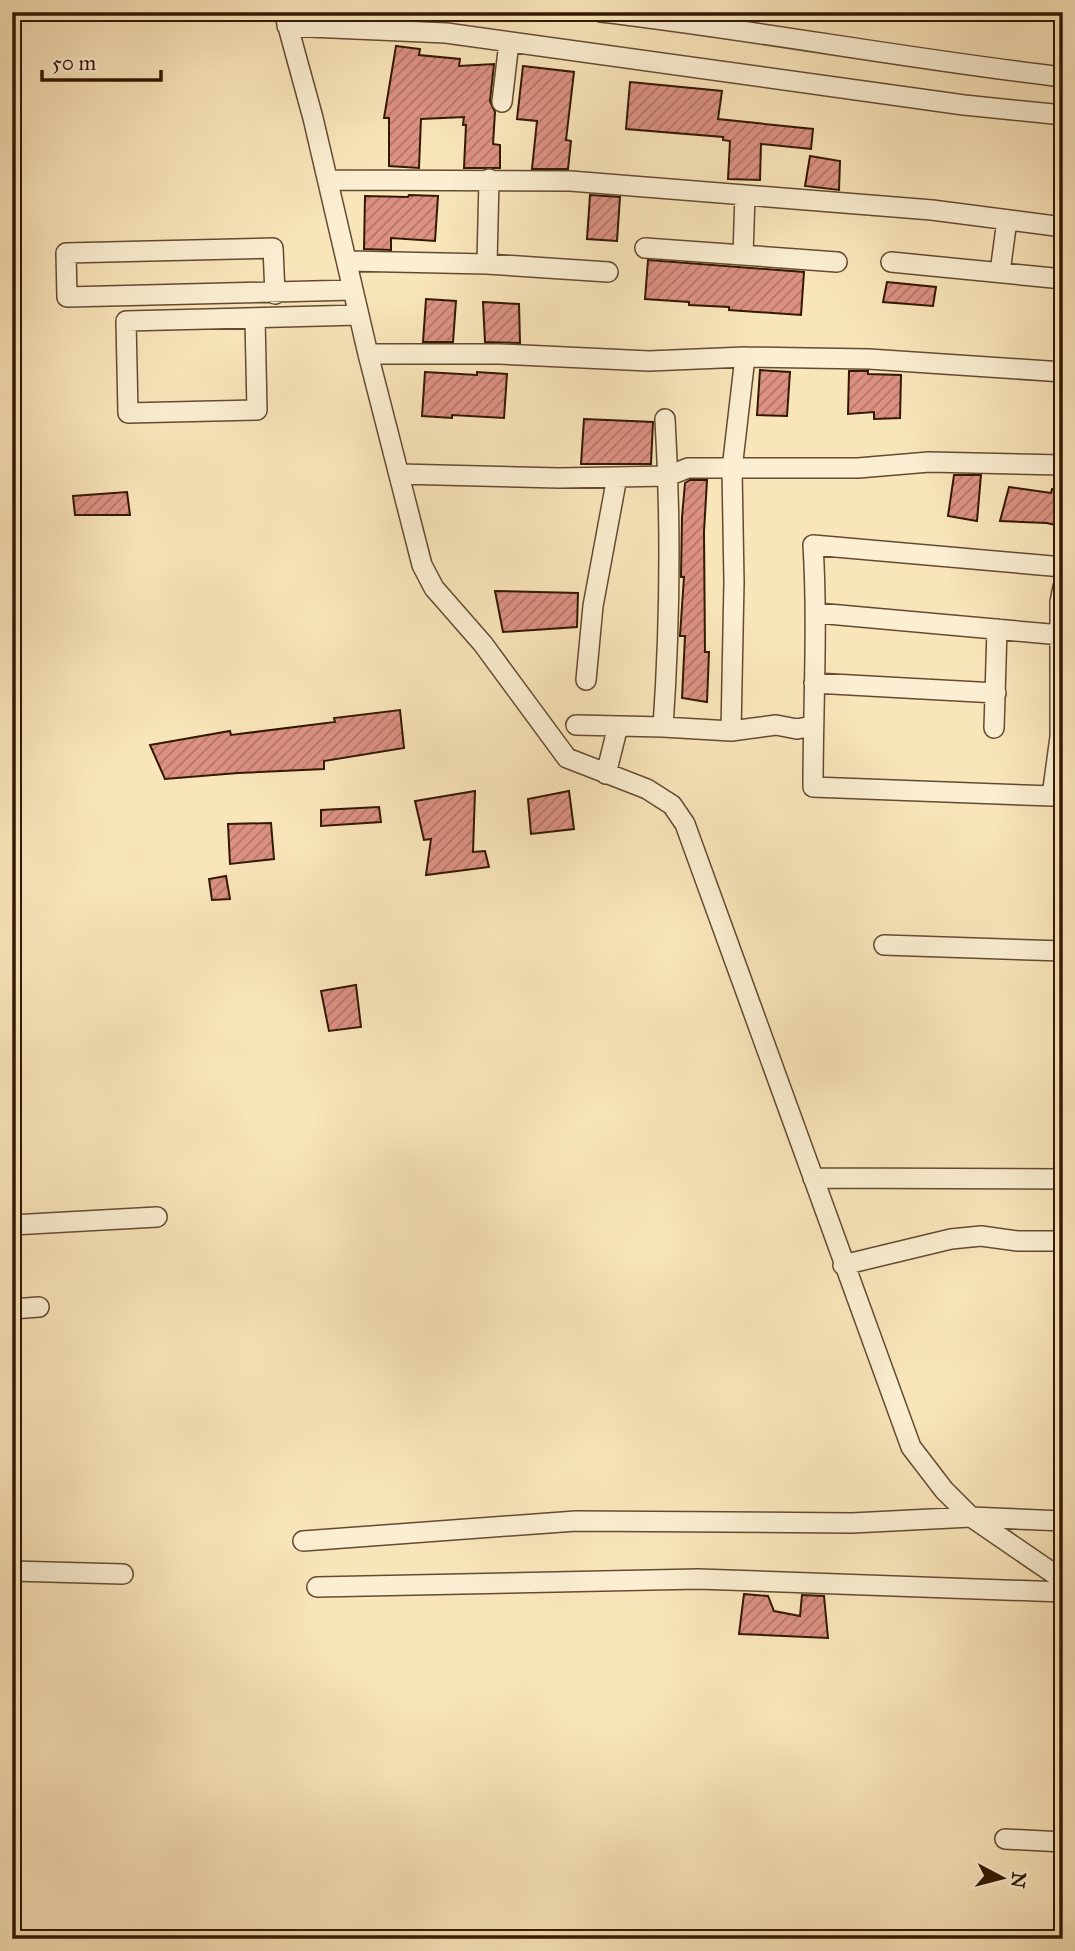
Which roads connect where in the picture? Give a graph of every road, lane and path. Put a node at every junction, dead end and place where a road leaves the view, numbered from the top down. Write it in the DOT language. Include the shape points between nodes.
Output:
graph roads {
  1 [pos="601,12"];
  2 [pos="285,19"];
  3 [pos="509,42"];
  4 [pos="1063,77"];
  5 [pos="502,102"];
  6 [pos="1063,115"];
  7 [pos="488,179"];
  8 [pos="328,180"];
  9 [pos="745,195"];
  10 [pos="1007,220"];
  11 [pos="1063,227"];
  12 [pos="645,248"];
  13 [pos="743,255"];
  14 [pos="348,261"];
  15 [pos="837,262"];
  16 [pos="891,262"];
  17 [pos="487,264"];
  18 [pos="608,272"];
  19 [pos="1000,272"];
  20 [pos="1063,279"];
  21 [pos="354,290"];
  22 [pos="275,294"];
  23 [pos="359,315"];
  24 [pos="255,318"];
  25 [pos="368,354"];
  26 [pos="745,357"];
  27 [pos="1063,372"];
  28 [pos="665,419"];
  29 [pos="1063,465"];
  30 [pos="732,469"];
  31 [pos="399,474"];
  32 [pos="668,476"];
  33 [pos="617,477"];
  34 [pos="1063,567"];
  35 [pos="1063,587"];
  36 [pos="817,612"];
  37 [pos="997,629"];
  38 [pos="1061,635"];
  39 [pos="586,680"];
  40 [pos="814,683"];
  41 [pos="996,693"];
  42 [pos="576,725"];
  43 [pos="618,726"];
  44 [pos="812,726"];
  45 [pos="663,727"];
  46 [pos="994,728"];
  47 [pos="731,731"];
  48 [pos="606,774"];
  49 [pos="884,945"];
  50 [pos="1063,951"];
  51 [pos="813,1178"];
  52 [pos="1063,1179"];
  53 [pos="157,1217"];
  54 [pos="12,1225"];
  55 [pos="1063,1241"];
  56 [pos="843,1265"];
  57 [pos="39,1307"];
  58 [pos="12,1309"];
  59 [pos="971,1517"];
  60 [pos="1063,1521"];
  61 [pos="303,1541"];
  62 [pos="12,1571"];
  63 [pos="123,1574"];
  64 [pos="1063,1580"];
  65 [pos="317,1587"];
  66 [pos="1063,1592"];
  67 [pos="1005,1839"];
  68 [pos="1063,1842"];
  1 -- 4 [label="street"];
  2 -- 3 [label="street"];
  2 -- 8 [label="street"];
  3 -- 5 [label="street"];
  3 -- 6 [label="street"];
  7 -- 8 [label="street"];
  7 -- 9 [label="street"];
  7 -- 17 [label="street"];
  8 -- 14 [label="street"];
  9 -- 10 [label="street"];
  9 -- 13 [label="street"];
  10 -- 11 [label="street"];
  10 -- 19 [label="street"];
  12 -- 13 [label="street"];
  13 -- 15 [label="street"];
  14 -- 17 [label="street"];
  14 -- 21 [label="street"];
  16 -- 19 [label="street"];
  17 -- 18 [label="street"];
  19 -- 20 [label="street"];
  21 -- 22 [label="street"];
  21 -- 23 [label="street"];
  22 -- 22 [label="street" via="67,297 66,253 274,248"];
  23 -- 24 [label="street"];
  23 -- 25 [label="street"];
  24 -- 24 [label="street" via="126,321 128,413 257,410"];
  25 -- 26 [label="street" via="649,361"];
  25 -- 31 [label="street"];
  26 -- 27 [label="street" via="869,359"];
  26 -- 30 [label="street"];
  28 -- 32 [label="street"];
  29 -- 30 [label="street" via="929,462"];
  30 -- 32 [label="street" via="688,468"];
  30 -- 47 [label="street"];
  31 -- 33 [label="street"];
  31 -- 48 [label="street" via="422,565 434,587 483,644 567,758"];
  32 -- 33 [label="street"];
  32 -- 45 [label="street" via="668,660"];
  33 -- 39 [label="street" via="593,606"];
  34 -- 36 [label="street" via="813,545"];
  35 -- 38 [label="street"];
  36 -- 37 [label="street"];
  36 -- 40 [label="street"];
  37 -- 38 [label="street"];
  37 -- 41 [label="street"];
  38 -- 44 [label="street" via="1060,737 1052,796 813,787"];
  40 -- 41 [label="street"];
  40 -- 44 [label="street"];
  41 -- 46 [label="street"];
  42 -- 43 [label="street"];
  43 -- 45 [label="street"];
  43 -- 48 [label="street"];
  44 -- 47 [label="street"];
  45 -- 47 [label="street"];
  48 -- 51 [label="street" via="647,789 672,805 684,824"];
  49 -- 50 [label="street"];
  51 -- 52 [label="street"];
  51 -- 56 [label="street"];
  53 -- 54 [label="street"];
  55 -- 56 [label="street" via="981,1236 951,1239"];
  56 -- 59 [label="street" via="911,1447"];
  57 -- 58 [label="street"];
  59 -- 60 [label="street"];
  59 -- 61 [label="street" via="852,1523 576,1521"];
  59 -- 64 [label="street"];
  62 -- 63 [label="street"];
  65 -- 66 [label="street" via="698,1579"];
  67 -- 68 [label="street"];
}
